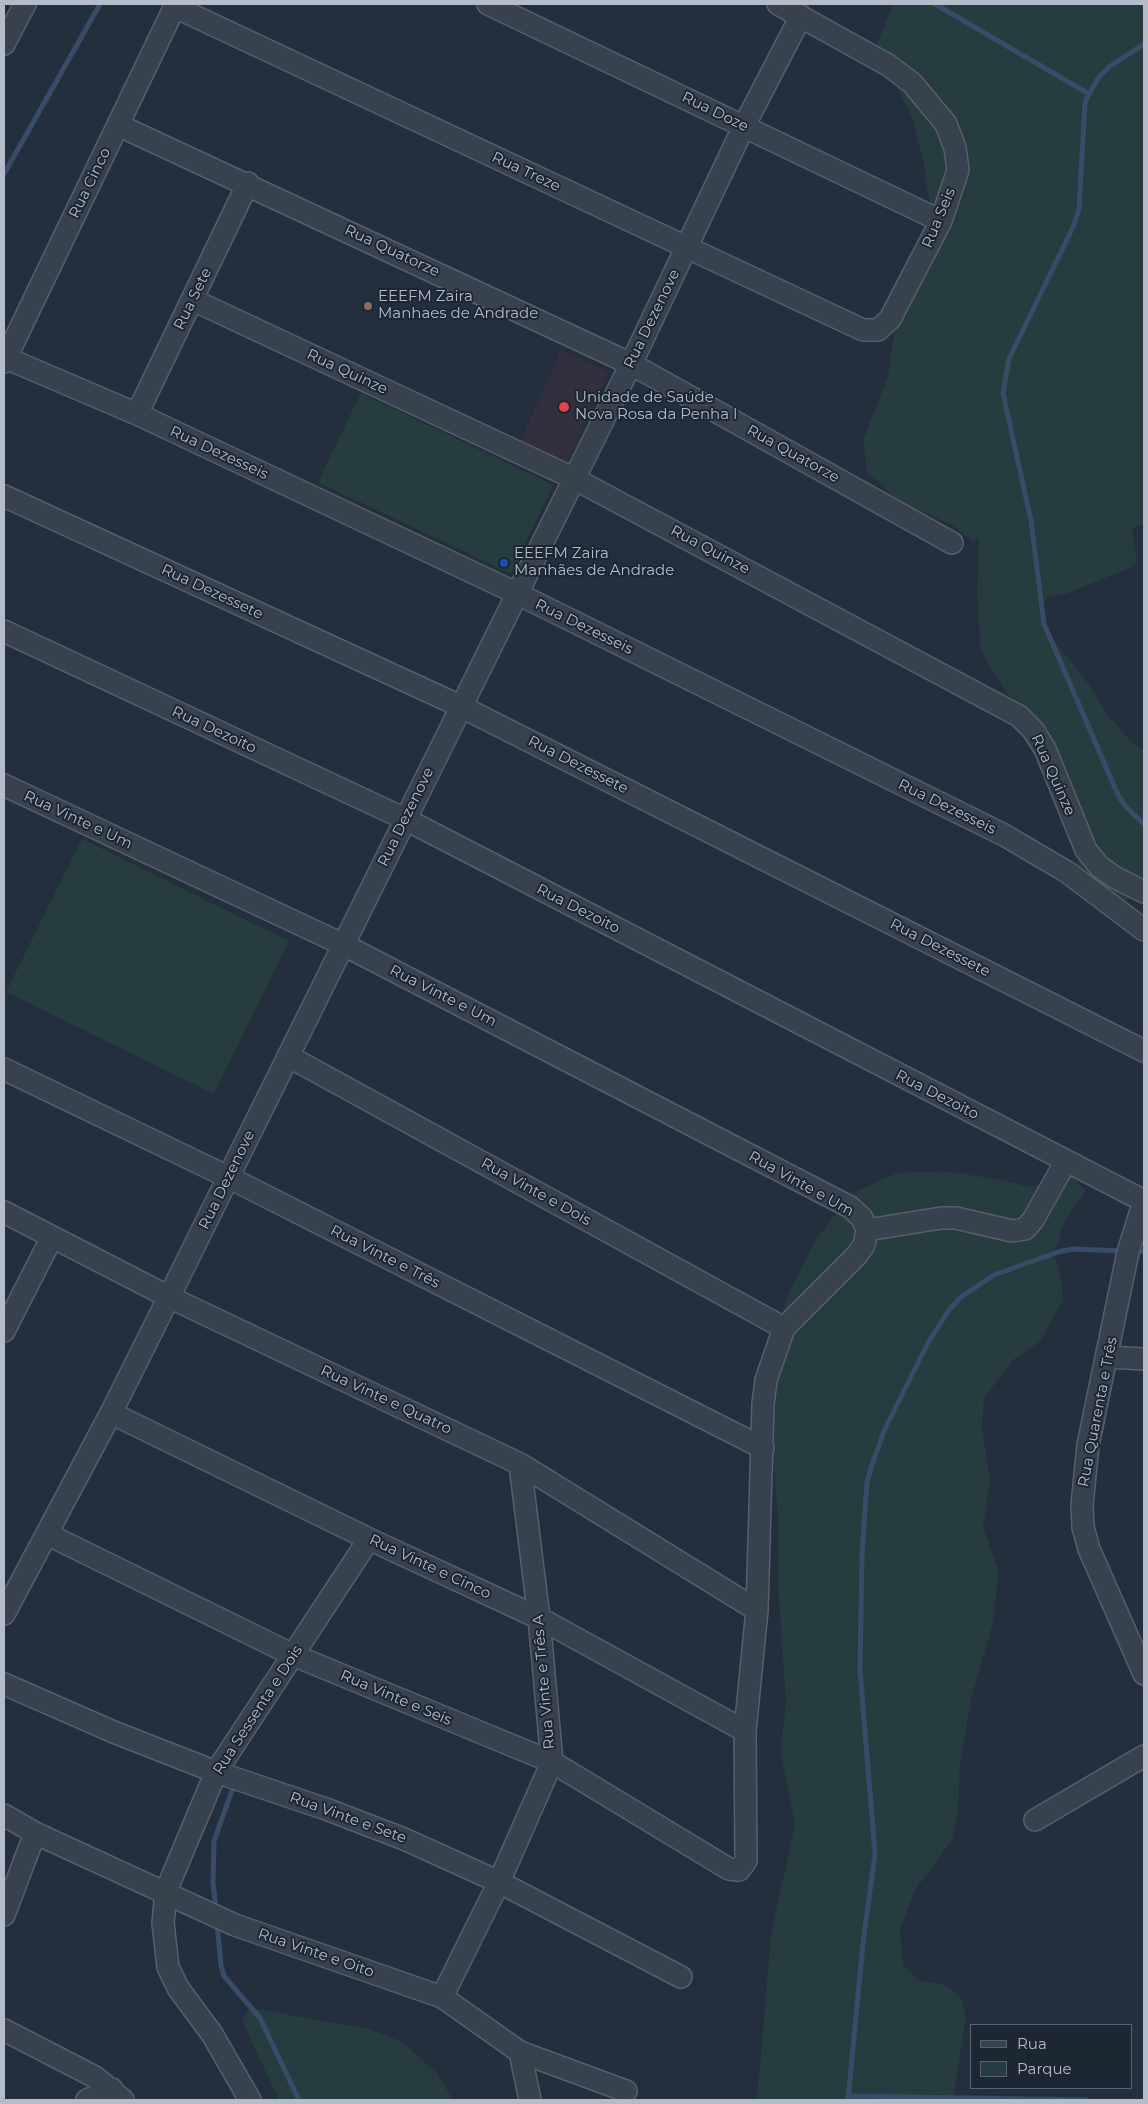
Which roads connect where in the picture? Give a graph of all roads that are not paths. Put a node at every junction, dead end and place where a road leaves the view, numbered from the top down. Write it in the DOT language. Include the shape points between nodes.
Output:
graph roads {
  1 [pos="25,4"];
  2 [pos="488,4"];
  3 [pos="778,4"];
  4 [pos="175,5"];
  5 [pos="801,16"];
  6 [pos="4,44"];
  7 [pos="118,125"];
  8 [pos="744,126"];
  9 [pos="248,183"];
  10 [pos="941,221"];
  11 [pos="687,248"];
  12 [pos="192,300"];
  13 [pos="878,330"];
  14 [pos="5,360"];
  15 [pos="631,364"];
  16 [pos="137,414"];
  17 [pos="573,478"];
  18 [pos="4,496"];
  19 [pos="952,543"];
  20 [pos="516,593"];
  21 [pos="4,631"];
  22 [pos="460,706"];
  23 [pos="4,785"];
  24 [pos="404,819"];
  25 [pos="1144,892"];
  26 [pos="1144,930"];
  27 [pos="344,945"];
  28 [pos="1144,1051"];
  29 [pos="288,1056"];
  30 [pos="4,1070"];
  31 [pos="1066,1161"];
  32 [pos="228,1178"];
  33 [pos="1144,1201"];
  34 [pos="4,1212"];
  35 [pos="867,1230"];
  36 [pos="52,1237"];
  37 [pos="169,1297"];
  38 [pos="784,1328"];
  39 [pos="4,1331"];
  40 [pos="1108,1357"];
  41 [pos="1144,1359"];
  42 [pos="111,1413"];
  43 [pos="763,1448"];
  44 [pos="520,1464"];
  45 [pos="47,1534"];
  46 [pos="369,1539"];
  47 [pos="757,1610"];
  48 [pos="4,1614"];
  49 [pos="539,1618"];
  50 [pos="293,1655"];
  51 [pos="1144,1674"];
  52 [pos="4,1684"];
  53 [pos="745,1731"];
  54 [pos="1144,1756"];
  55 [pos="552,1762"];
  56 [pos="216,1772"];
  57 [pos="4,1815"];
  58 [pos="1035,1820"];
  59 [pos="36,1833"];
  60 [pos="499,1882"];
  61 [pos="166,1892"];
  62 [pos="4,1915"];
  63 [pos="681,1977"];
  64 [pos="442,1997"];
  65 [pos="4,2030"];
  66 [pos="520,2052"];
  67 [pos="626,2091"];
  68 [pos="117,2094"];
  69 [pos="87,2100"];
  70 [pos="250,2100"];
  71 [pos="530,2100"];
  1 -- 6 [label="street"];
  2 -- 8 [label="street, Rua Doze"];
  3 -- 5 [label="street, Rua Seis"];
  4 -- 7 [label="street, Rua Cinco"];
  4 -- 11 [label="street, Rua Treze"];
  5 -- 8 [label="street, Rua Dezenove"];
  5 -- 10 [label="street, Rua Seis" via="888,65 912,83 946,124 955,148 958,170"];
  7 -- 9 [label="street, Rua Quatorze"];
  7 -- 14 [label="street, Rua Cinco"];
  8 -- 10 [label="street, Rua Doze"];
  8 -- 11 [label="street, Rua Dezenove"];
  9 -- 12 [label="street, Rua Sete"];
  9 -- 15 [label="street, Rua Quatorze"];
  10 -- 13 [label="street, Rua Seis" via="890,319"];
  11 -- 13 [label="street, Rua Treze" via="863,330"];
  11 -- 15 [label="street, Rua Dezenove"];
  12 -- 16 [label="street, Rua Sete"];
  12 -- 17 [label="street, Rua Quinze"];
  14 -- 16 [label="street, Rua Dezesseis"];
  15 -- 17 [label="street, Rua Dezenove"];
  15 -- 19 [label="street, Rua Quatorze"];
  16 -- 20 [label="street, Rua Dezesseis"];
  17 -- 20 [label="street, Rua Dezenove"];
  17 -- 25 [label="street, Rua Quinze" via="1020,716 1045,750 1086,850 1114,877"];
  18 -- 22 [label="street, Rua Dezessete"];
  20 -- 22 [label="street, Rua Dezenove"];
  20 -- 26 [label="street, Rua Dezesseis" via="1038,853"];
  21 -- 24 [label="street, Rua Dezoito"];
  22 -- 24 [label="street, Rua Dezenove"];
  22 -- 28 [label="street, Rua Dezessete"];
  23 -- 27 [label="street, Rua Vinte e Um"];
  24 -- 27 [label="street, Rua Dezenove"];
  24 -- 31 [label="street, Rua Dezoito"];
  27 -- 29 [label="street, Rua Dezenove"];
  27 -- 35 [label="street, Rua Vinte e Um" via="850,1207 862,1218"];
  29 -- 32 [label="street, Rua Dezenove"];
  29 -- 38 [label="street, Rua Vinte e Dois"];
  30 -- 32 [label="street, Rua Vinte e Três"];
  31 -- 33 [label="street, Rua Dezoito"];
  31 -- 35 [label="street" via="1025,1229 1012,1231 956,1218 941,1218"];
  32 -- 37 [label="street, Rua Dezenove"];
  32 -- 43 [label="street, Rua Vinte e Três"];
  33 -- 40 [label="street, Rua Quarenta e Três" via="1128,1252"];
  34 -- 36 [label="street, Rua Vinte e Quatro"];
  35 -- 38 [label="street" via="864,1245 856,1256"];
  36 -- 37 [label="street, Rua Vinte e Quatro"];
  36 -- 39 [label="street"];
  37 -- 42 [label="street, Rua Dezenove"];
  37 -- 44 [label="street, Rua Vinte e Quatro"];
  38 -- 43 [label="street" via="766,1380"];
  40 -- 41 [label="street"];
  40 -- 51 [label="street, Rua Quarenta e Três" via="1083,1478 1083,1527 1089,1549"];
  42 -- 45 [label="street, Rua Dezenove"];
  42 -- 46 [label="street, Rua Vinte e Cinco"];
  43 -- 47 [label="street"];
  44 -- 47 [label="street, Rua Vinte e Quatro"];
  44 -- 49 [label="street, Rua Vinte e Três A"];
  45 -- 48 [label="street, Rua Dezenove"];
  45 -- 50 [label="street, Rua Vinte e Seis"];
  46 -- 49 [label="street, Rua Vinte e Cinco"];
  46 -- 50 [label="street, Rua Sessenta e Dois"];
  47 -- 53 [label="street"];
  49 -- 53 [label="street, Rua Vinte e Cinco"];
  49 -- 55 [label="street, Rua Vinte e Três A"];
  50 -- 55 [label="street, Rua Vinte e Seis"];
  50 -- 56 [label="street, Rua Sessenta e Dois"];
  52 -- 56 [label="street, Rua Vinte e Sete"];
  53 -- 55 [label="street, Rua Vinte e Seis" via="746,1860 740,1870 729,1869"];
  54 -- 58 [label="street"];
  55 -- 60 [label="street, Rua Vinte e Três A"];
  56 -- 60 [label="street, Rua Vinte e Sete" via="373,1826"];
  56 -- 61 [label="street, Rua Sessenta e Dois"];
  57 -- 59 [label="street, Rua Vinte e Oito"];
  59 -- 61 [label="street, Rua Vinte e Oito"];
  59 -- 62 [label="street"];
  60 -- 63 [label="street, Rua Vinte e Sete"];
  60 -- 64 [label="street, Rua Vinte e Três A"];
  61 -- 64 [label="street, Rua Vinte e Oito" via="235,1925"];
  61 -- 70 [label="street, Rua Sessenta e Dois" via="163,1923 168,1967 178,1988 212,2034"];
  64 -- 66 [label="street, Rua Vinte e Oito"];
  65 -- 68 [label="street" via="77,2066"];
  66 -- 67 [label="street, Rua Vinte e Oito"];
  66 -- 71 [label="street"];
  68 -- 69 [label="street"];
}
